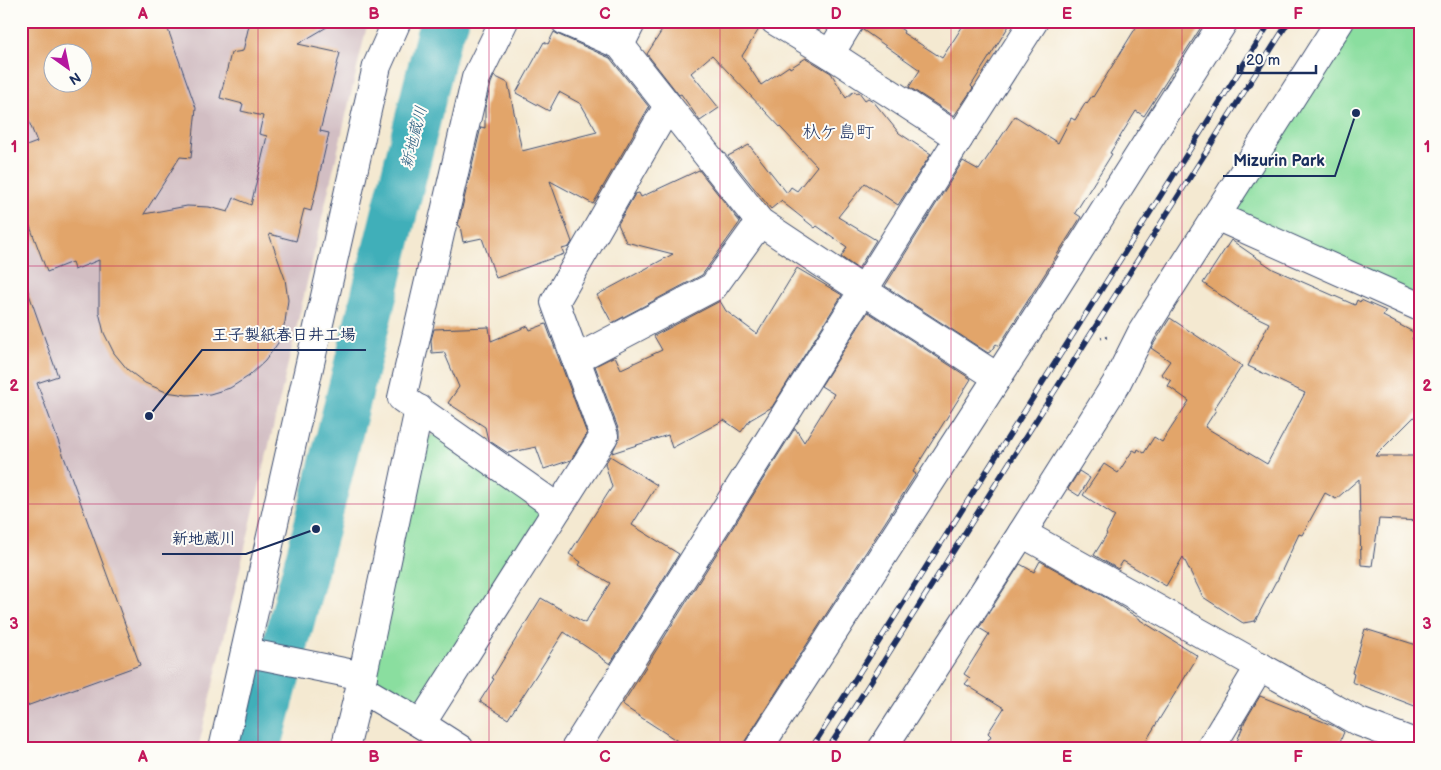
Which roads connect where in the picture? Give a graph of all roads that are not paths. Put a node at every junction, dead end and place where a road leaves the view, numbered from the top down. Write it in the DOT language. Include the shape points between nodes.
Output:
graph roads {
  1 [pos="397,21"];
  2 [pos="504,21"];
  3 [pos="565,21"];
  4 [pos="632,21"];
  5 [pos="775,21"];
  6 [pos="850,21"];
  7 [pos="1034,21"];
  8 [pos="1224,21"];
  9 [pos="1340,21"];
  10 [pos="620,45"];
  11 [pos="830,54"];
  12 [pos="668,106"];
  13 [pos="959,138"];
  14 [pos="1216,216"];
  15 [pos="760,222"];
  16 [pos="864,291"];
  17 [pos="1420,307"];
  18 [pos="576,359"];
  19 [pos="997,377"];
  20 [pos="419,409"];
  21 [pos="558,508"];
  22 [pos="1022,533"];
  23 [pos="245,652"];
  24 [pos="1260,666"];
  25 [pos="361,682"];
  26 [pos="421,724"];
  27 [pos="1420,745"];
  28 [pos="1213,748"];
  29 [pos="223,749"];
  30 [pos="345,749"];
  31 [pos="460,749"];
  32 [pos="576,749"];
  33 [pos="758,749"];
  34 [pos="882,749"];
  1 -- 23 [label="street" via="377,66"];
  2 -- 20 [label="street" via="476,78 402,398"];
  3 -- 10 [label="street"];
  4 -- 10 [label="street"];
  5 -- 11 [label="street"];
  6 -- 11 [label="street"];
  7 -- 13 [label="street"];
  8 -- 19 [label="street"];
  9 -- 14 [label="street"];
  10 -- 12 [label="street"];
  11 -- 13 [label="street"];
  12 -- 15 [label="street"];
  12 -- 18 [label="street" via="556,302"];
  13 -- 16 [label="street"];
  14 -- 17 [label="street"];
  14 -- 22 [label="street" via="1142,332 1116,384"];
  15 -- 16 [label="street"];
  15 -- 18 [label="street" via="713,288"];
  16 -- 19 [label="street"];
  16 -- 32 [label="street"];
  18 -- 21 [label="street" via="604,436"];
  19 -- 33 [label="street"];
  20 -- 21 [label="street"];
  20 -- 25 [label="street"];
  21 -- 26 [label="street"];
  22 -- 24 [label="street"];
  22 -- 34 [label="street"];
  23 -- 25 [label="street"];
  23 -- 29 [label="street"];
  24 -- 27 [label="street" via="1357,721"];
  24 -- 28 [label="street"];
  25 -- 26 [label="street"];
  25 -- 30 [label="street"];
  26 -- 31 [label="street"];
}
